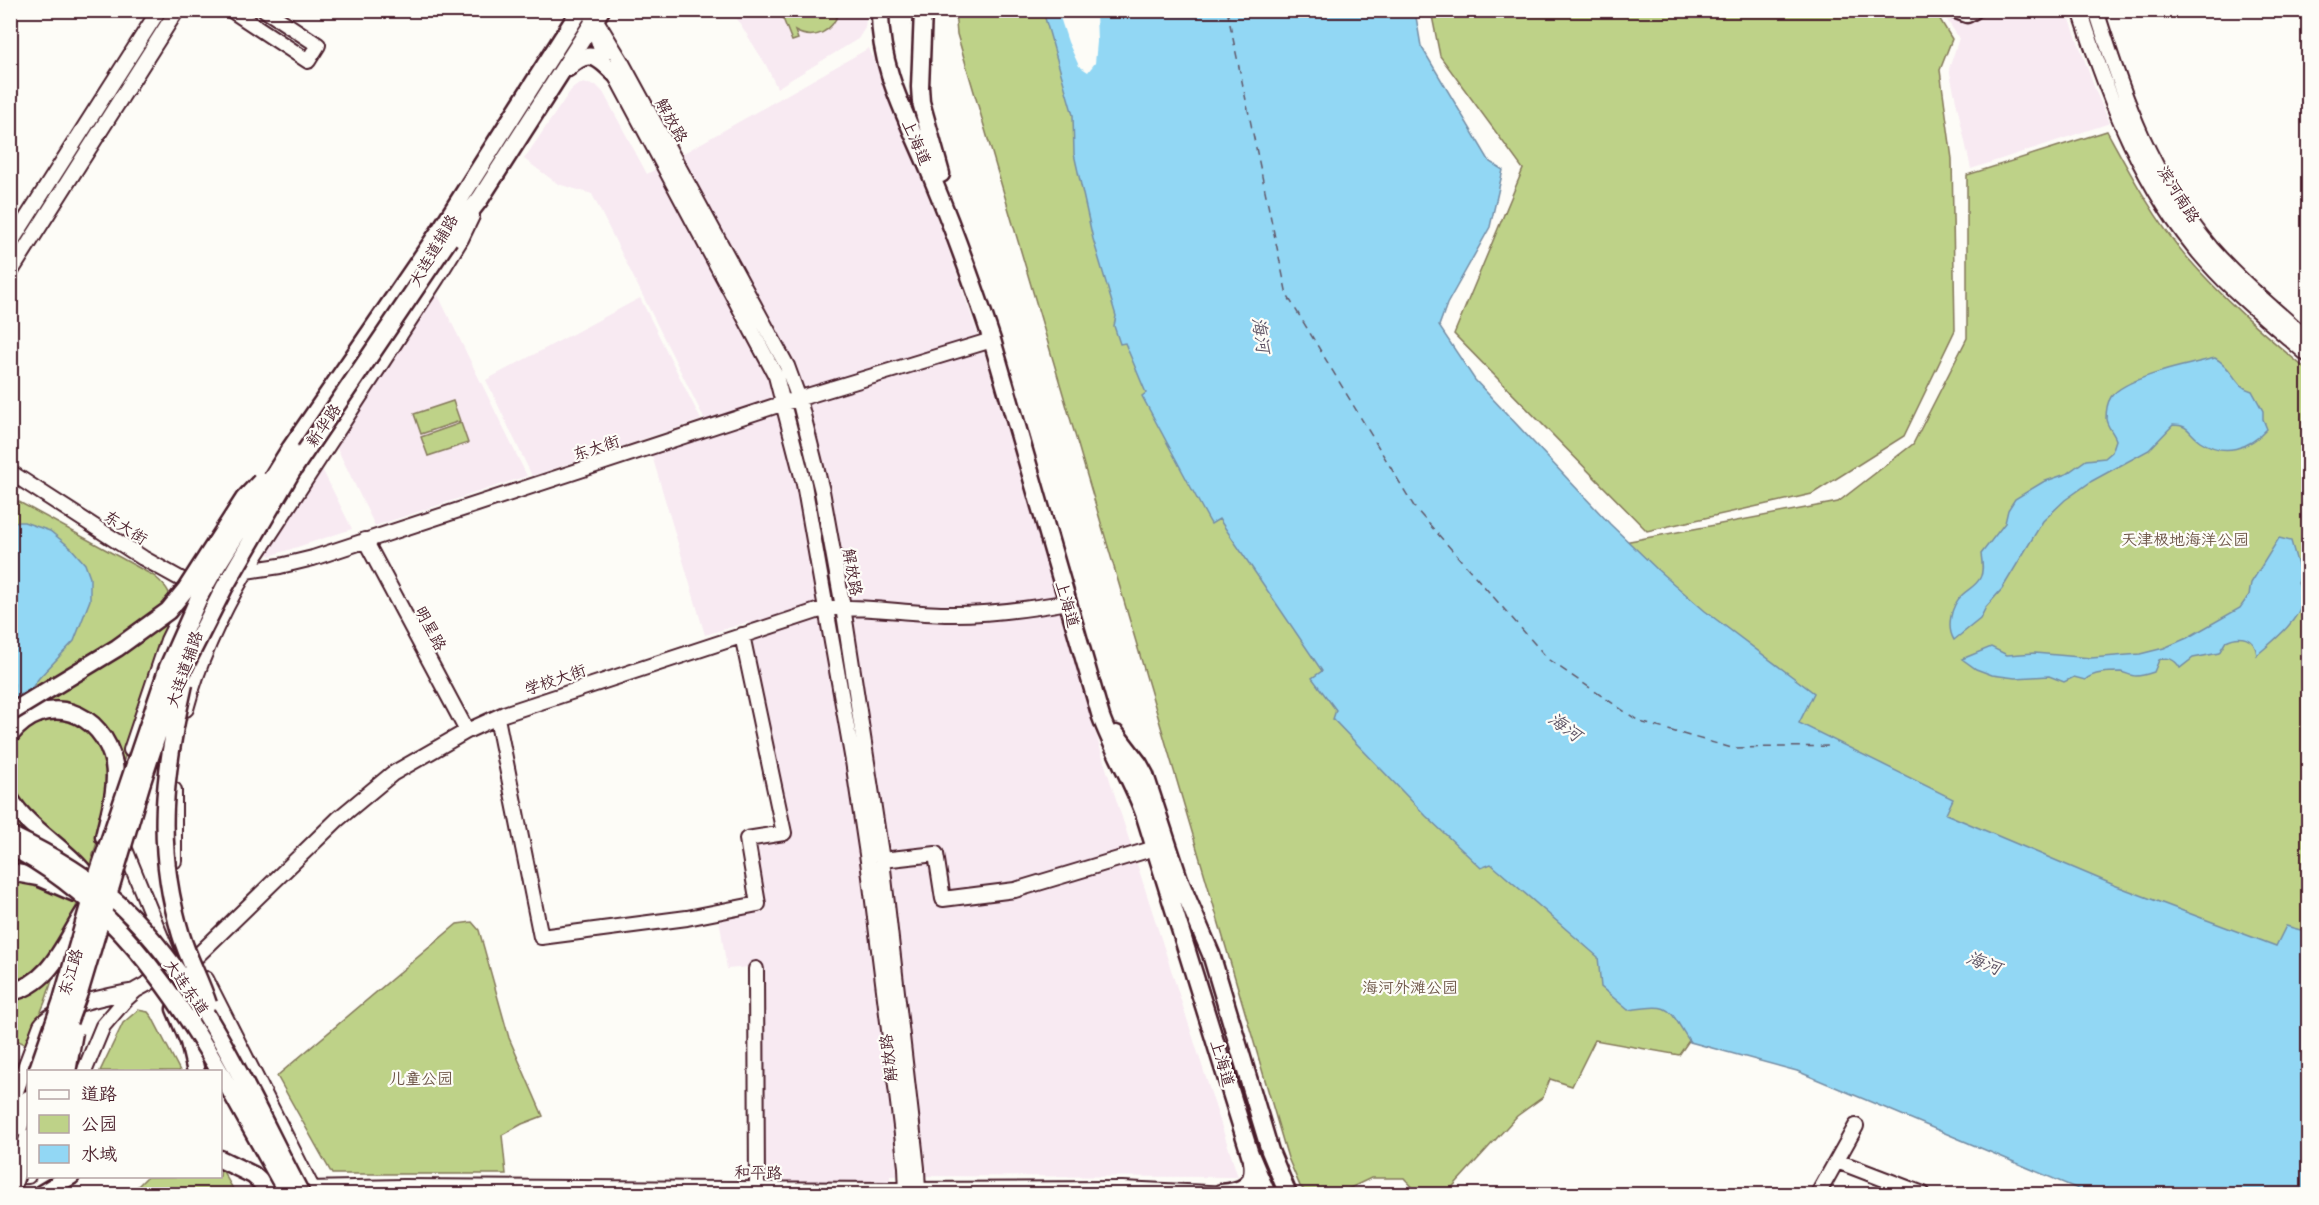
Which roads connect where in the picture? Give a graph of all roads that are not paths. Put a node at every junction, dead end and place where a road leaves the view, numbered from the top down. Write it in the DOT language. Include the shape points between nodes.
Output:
graph roads {
  1 [pos="159,10"];
  2 [pos="177,10"];
  3 [pos="231,10"];
  4 [pos="265,10"];
  5 [pos="880,10"];
  6 [pos="923,10"];
  7 [pos="1956,10"];
  8 [pos="1974,10"];
  9 [pos="2080,10"];
  10 [pos="2096,10"];
  11 [pos="590,19"];
  12 [pos="608,51"];
  13 [pos="561,75"];
  14 [pos="616,76"];
  15 [pos="466,188"];
  16 [pos="480,199"];
  17 [pos="444,236"];
  18 [pos="10,244"];
  19 [pos="10,273"];
  20 [pos="2308,339"];
  21 [pos="992,340"];
  22 [pos="2308,355"];
  23 [pos="799,399"];
  24 [pos="784,403"];
  25 [pos="290,449"];
  26 [pos="10,472"];
  27 [pos="365,540"];
  28 [pos="210,563"];
  29 [pos="246,571"];
  30 [pos="194,587"];
  31 [pos="228,602"];
  32 [pos="1068,603"];
  33 [pos="843,607"];
  34 [pos="826,608"];
  35 [pos="742,635"];
  36 [pos="190,657"];
  37 [pos="10,713"];
  38 [pos="494,719"];
  39 [pos="467,731"];
  40 [pos="10,735"];
  41 [pos="10,799"];
  42 [pos="10,835"];
  43 [pos="10,846"];
  44 [pos="1155,848"];
  45 [pos="882,860"];
  46 [pos="10,872"];
  47 [pos="101,876"];
  48 [pos="85,903"];
  49 [pos="196,957"];
  50 [pos="756,969"];
  51 [pos="174,970"];
  52 [pos="163,983"];
  53 [pos="80,990"];
  54 [pos="136,990"];
  55 [pos="10,992"];
  56 [pos="213,1025"];
  57 [pos="37,1070"];
  58 [pos="50,1070"];
  59 [pos="67,1070"];
  60 [pos="84,1070"];
  61 [pos="196,1070"];
  62 [pos="219,1070"];
  63 [pos="219,1070"];
  64 [pos="222,1076"];
  65 [pos="27,1102"];
  66 [pos="10,1107"];
  67 [pos="1856,1126"];
  68 [pos="27,1141"];
  69 [pos="1250,1154"];
  70 [pos="10,1156"];
  71 [pos="222,1160"];
  72 [pos="1837,1161"];
  73 [pos="27,1176"];
  74 [pos="10,1177"];
  75 [pos="68,1178"];
  76 [pos="757,1189"];
  77 [pos="919,1192"];
  78 [pos="278,1193"];
  79 [pos="309,1193"];
  80 [pos="1221,1193"];
  81 [pos="10,1194"];
  82 [pos="41,1194"];
  83 [pos="1239,1194"];
  84 [pos="1267,1194"];
  85 [pos="1288,1194"];
  86 [pos="1818,1194"];
  87 [pos="1923,1194"];
  1 -- 18 [label="street"];
  2 -- 19 [label="street"];
  3 -- 4 [label="street" via="308,61 318,45"];
  5 -- 21 [label="main road, 上海道" via="882,47 891,83 940,196"];
  6 -- 85 [label="main road, 上海道" via="920,87 929,134 996,339 1105,712 1144,775 1179,879 1211,954 1270,1151"];
  7 -- 8 [label="main road" via="1967,14"];
  9 -- 22 [label="street, 滨河南路" via="2117,117 2170,212 2207,263"];
  10 -- 20 [label="street, 滨河南路" via="2118,82 2143,142 2172,195 2224,262"];
  11 -- 12 [label="main road"];
  11 -- 13 [label="main road, 新华路"];
  11 -- 15 [label="main road, 新华路" via="557,46"];
  12 -- 14 [label="street, 解放路"];
  12 -- 23 [label="street, 解放路" via="787,366"];
  13 -- 14 [label="main road" via="579,59 590,56"];
  13 -- 16 [label="main road, 新华路"];
  14 -- 24 [label="street, 解放路" via="776,376"];
  15 -- 17 [label="main road, 新华路"];
  15 -- 28 [label="street, 大连道辅路" via="427,235 300,420"];
  16 -- 17 [label="main road, 新华路"];
  16 -- 29 [label="street, 大连道辅路" via="437,278"];
  17 -- 25 [label="main road, 新华路"];
  17 -- 36 [label="main road, 新华路, bridge" via="292,471 224,588"];
  21 -- 23 [label="street, 东大街"];
  21 -- 32 [label="main road, 上海道"];
  23 -- 24 [label="street, 东大街"];
  23 -- 33 [label="street, 解放路" via="822,491"];
  24 -- 27 [label="street, 东大街"];
  24 -- 34 [label="street, 解放路" via="804,484"];
  25 -- 37 [label="main road, bridge" via="244,499 186,590 168,610 117,648"];
  25 -- 47 [label="main road, 新华路, bridge" via="213,572 178,643 157,696"];
  26 -- 30 [label="street, 东大街"];
  27 -- 29 [label="street, 东大街" via="313,558"];
  27 -- 39 [label="street, 明星路"];
  28 -- 29 [label="street, 东大街"];
  28 -- 30 [label="street, 大连道辅路"];
  29 -- 31 [label="street, 大连道辅路"];
  30 -- 31 [label="street, 东大街"];
  30 -- 51 [label="street, 大连道辅路" via="168,640 130,753 117,820 126,854"];
  31 -- 49 [label="street, 大连道辅路" via="190,694 174,785 175,883 182,919"];
  32 -- 33 [label="street, 学校大街" via="969,614"];
  32 -- 44 [label="main road, 上海道" via="1101,717 1136,789"];
  33 -- 34 [label="street, 学校大街"];
  33 -- 45 [label="street, 解放路"];
  34 -- 35 [label="street, 学校大街"];
  34 -- 77 [label="street, 解放路" via="868,861 904,1156"];
  35 -- 38 [label="street, 学校大街"];
  35 -- 38 [label="street" via="784,833 747,840 758,904 687,918 541,937 498,723"];
  36 -- 47 [label="main road, 新华路, bridge" via="164,712"];
  36 -- 56 [label="main road, bridge" via="167,766 165,841 178,924"];
  38 -- 39 [label="street, 学校大街"];
  39 -- 49 [label="street, 学校大街" via="392,774 338,819"];
  40 -- 47 [label="main road, bridge" via="31,716 54,710 84,717 100,730 111,751 115,781 102,846"];
  41 -- 47 [label="main road" via="30,823"];
  42 -- 47 [label="main road, 大连东道, bridge"];
  43 -- 48 [label="main road, 大连东道, bridge" via="55,873"];
  44 -- 45 [label="street" via="1016,890 943,899 936,854"];
  44 -- 69 [label="main road, 上海道"];
  45 -- 77 [label="street, 解放路"];
  46 -- 48 [label="main road" via="38,878"];
  47 -- 48 [label="main road, 东江路, bridge"];
  47 -- 53 [label="main road, 东江路, bridge"];
  47 -- 56 [label="main road, 大连东道, bridge" via="120,905 190,988"];
  48 -- 52 [label="main road, 大连东道, bridge" via="117,929"];
  48 -- 55 [label="main road" via="50,968 33,982"];
  48 -- 57 [label="main road, 东江路, bridge" via="62,1000"];
  49 -- 51 [label="street, 学校大街"];
  49 -- 79 [label="street, 大连道辅路"];
  50 -- 76 [label="street"];
  51 -- 54 [label="street, 学校大街"];
  51 -- 62 [label="street, 大连道辅路"];
  52 -- 61 [label="main road, bridge" via="189,1042"];
  52 -- 63 [label="main road, 大连东道, bridge" via="190,1019"];
  53 -- 58 [label="main road, 东江路, bridge"];
  53 -- 59 [label="main road, bridge"];
  54 -- 60 [label="street" via="103,1026"];
  54 -- 66 [label="street" via="48,1016"];
  56 -- 79 [label="main road, 大连东道, bridge"];
  64 -- 78 [label="main road, 大连东道, bridge"];
  65 -- 70 [label="main road"];
  67 -- 72 [label="street"];
  68 -- 81 [label="main road, bridge"];
  69 -- 80 [label="main road" via="1253,1171 1248,1183 1240,1190"];
  69 -- 84 [label="main road, 上海道"];
  71 -- 78 [label="main road"];
  72 -- 86 [label="street"];
  72 -- 87 [label="street"];
  73 -- 74 [label="street"];
  75 -- 82 [label="main road"];
  76 -- 77 [label="street, 和平路"];
  76 -- 79 [label="street, 和平路" via="404,1187"];
  77 -- 80 [label="street, 和平路" via="1122,1189"];
  78 -- 79 [label="street, 和平路"];
  80 -- 83 [label="street, 和平路"];
}
